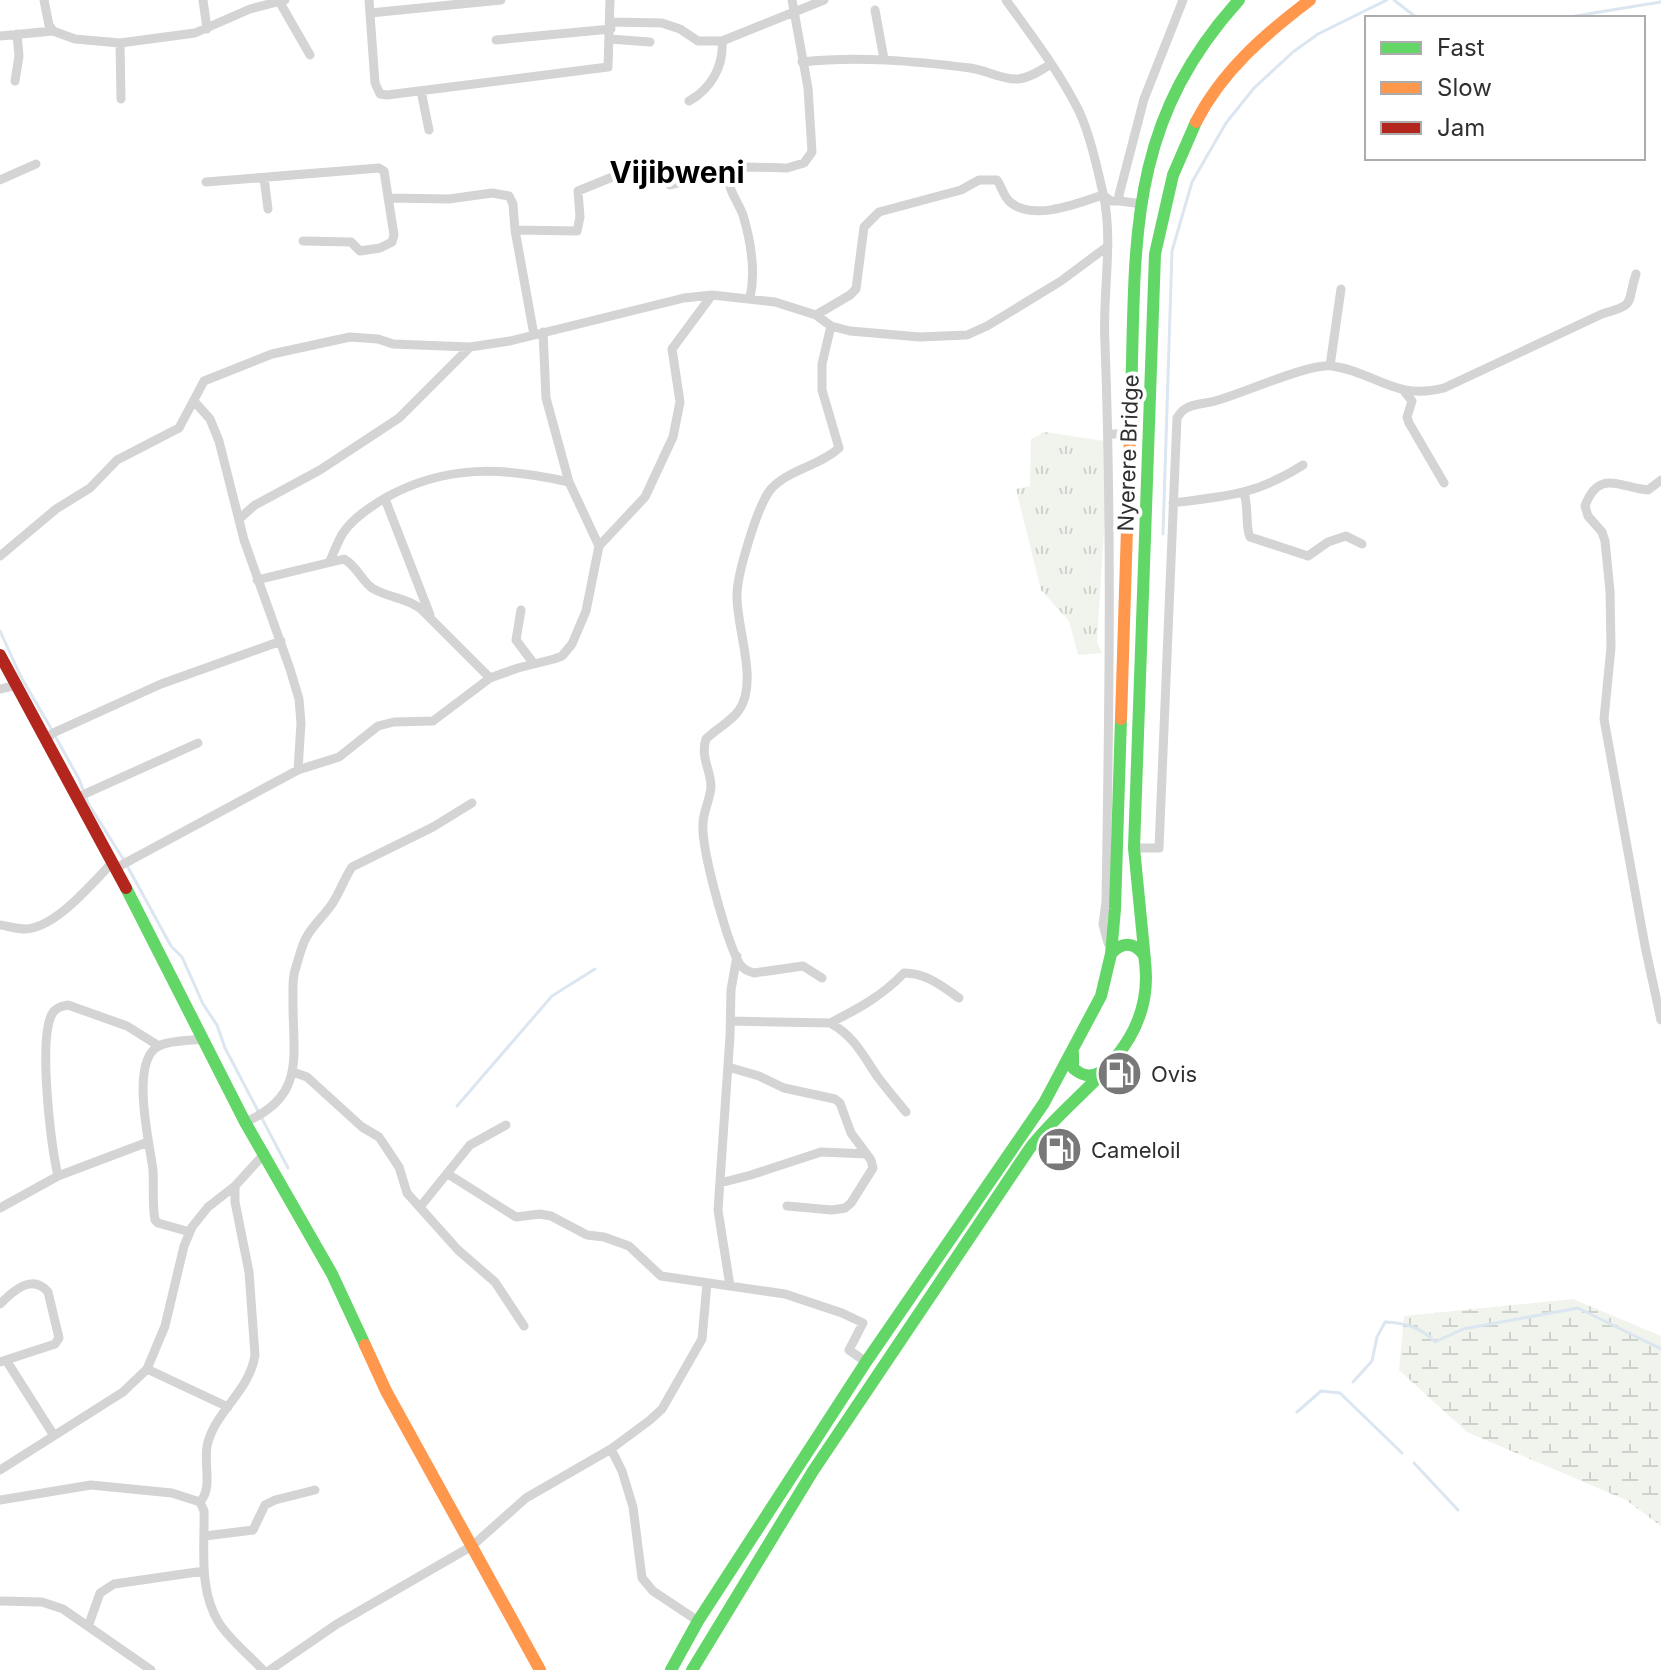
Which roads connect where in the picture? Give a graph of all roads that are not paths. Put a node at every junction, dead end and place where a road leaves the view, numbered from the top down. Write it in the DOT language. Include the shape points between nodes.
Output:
graph roads {
  1 [pos="44,0"];
  2 [pos="203,0"];
  3 [pos="369,0"];
  4 [pos="501,0"];
  5 [pos="610,0"];
  6 [pos="792,0"];
  7 [pos="824,0"];
  8 [pos="1006,0"];
  9 [pos="1183,0"];
  10 [pos="1239,0"];
  11 [pos="1310,0"];
  12 [pos="282,1"];
  13 [pos="413,4"];
  14 [pos="875,10"];
  15 [pos="794,12"];
  16 [pos="370,13"];
  17 [pos="207,29"];
  18 [pos="610,30"];
  19 [pos="53,31"];
  20 [pos="17,34"];
  21 [pos="0,36"];
  22 [pos="496,40"];
  23 [pos="722,41"];
  24 [pos="650,42"];
  25 [pos="120,43"];
  26 [pos="310,55"];
  27 [pos="884,59"];
  28 [pos="802,62"];
  29 [pos="1051,64"];
  30 [pos="15,81"];
  31 [pos="421,91"];
  32 [pos="121,99"];
  33 [pos="689,101"];
  34 [pos="429,130"];
  35 [pos="36,164"];
  36 [pos="732,170"];
  37 [pos="627,171"];
  38 [pos="264,178"];
  39 [pos="0,180"];
  40 [pos="206,182"];
  41 [pos="670,185"];
  42 [pos="1103,195"];
  43 [pos="388,198"];
  44 [pos="1120,201"];
  45 [pos="1142,204"];
  46 [pos="268,209"];
  47 [pos="515,230"];
  48 [pos="303,241"];
  49 [pos="1108,246"];
  50 [pos="1636,274"];
  51 [pos="1341,289"];
  52 [pos="712,295"];
  53 [pos="750,298"];
  54 [pos="816,315"];
  55 [pos="831,326"];
  56 [pos="539,334"];
  57 [pos="470,347"];
  58 [pos="1330,366"];
  59 [pos="1404,391"];
  60 [pos="194,401"];
  61 [pos="1108,434"];
  62 [pos="1131,434"];
  63 [pos="1303,465"];
  64 [pos="1661,480"];
  65 [pos="569,482"];
  66 [pos="1444,483"];
  67 [pos="1244,493"];
  68 [pos="385,499"];
  69 [pos="1173,503"];
  70 [pos="239,519"];
  71 [pos="1362,544"];
  72 [pos="599,546"];
  73 [pos="0,556"];
  74 [pos="330,561"];
  75 [pos="257,580"];
  76 [pos="521,610"];
  77 [pos="431,618"];
  78 [pos="281,641"];
  79 [pos="0,655"];
  80 [pos="534,664"];
  81 [pos="490,678"];
  82 [pos="18,685"];
  83 [pos="0,689"];
  84 [pos="47,739"];
  85 [pos="198,743"];
  86 [pos="298,770"];
  87 [pos="78,797"];
  88 [pos="472,803"];
  89 [pos="1134,848"];
  90 [pos="114,865"];
  91 [pos="0,925"];
  92 [pos="1111,954"];
  93 [pos="737,956"];
  94 [pos="1145,960"];
  95 [pos="822,978"];
  96 [pos="959,998"];
  97 [pos="1661,1020"];
  98 [pos="731,1021"];
  99 [pos="830,1023"];
  100 [pos="202,1039"];
  101 [pos="159,1046"];
  102 [pos="1074,1049"];
  103 [pos="728,1067"];
  104 [pos="1105,1070"];
  105 [pos="293,1072"];
  106 [pos="906,1112"];
  107 [pos="245,1122"];
  108 [pos="506,1125"];
  109 [pos="148,1142"];
  110 [pos="265,1153"];
  111 [pos="867,1154"];
  112 [pos="448,1174"];
  113 [pos="58,1176"];
  114 [pos="720,1183"];
  115 [pos="235,1186"];
  116 [pos="787,1206"];
  117 [pos="420,1207"];
  118 [pos="0,1208"];
  119 [pos="190,1232"];
  120 [pos="707,1283"];
  121 [pos="730,1286"];
  122 [pos="0,1304"];
  123 [pos="524,1326"];
  124 [pos="3,1361"];
  125 [pos="866,1362"];
  126 [pos="147,1369"];
  127 [pos="228,1407"];
  128 [pos="53,1434"];
  129 [pos="611,1449"];
  130 [pos="0,1470"];
  131 [pos="315,1490"];
  132 [pos="0,1500"];
  133 [pos="200,1502"];
  134 [pos="205,1536"];
  135 [pos="472,1546"];
  136 [pos="204,1571"];
  137 [pos="0,1601"];
  138 [pos="698,1621"];
  139 [pos="89,1624"];
  140 [pos="151,1670"];
  141 [pos="263,1670"];
  142 [pos="270,1670"];
  143 [pos="540,1670"];
  144 [pos="671,1670"];
  145 [pos="692,1670"];
  1 -- 19 [label="street"];
  2 -- 17 [label="street"];
  3 -- 16 [label="street"];
  4 -- 13 [label="street"];
  5 -- 18 [label="street"];
  6 -- 15 [label="street"];
  7 -- 15 [label="street"];
  8 -- 29 [label="street"];
  9 -- 44 [label="street" via="1144,99"];
  10 -- 45 [label="main road, Nyerere Bridge" via="1221,18 1161,121"];
  11 -- 89 [label="main road, Nyerere Bridge" via="1251,46 1226,74 1182,146 1160,218"];
  12 -- 17 [label="street"];
  12 -- 26 [label="street"];
  13 -- 16 [label="street"];
  14 -- 27 [label="street"];
  15 -- 23 [label="street"];
  15 -- 28 [label="street"];
  16 -- 31 [label="street" via="379,92"];
  17 -- 25 [label="street"];
  18 -- 22 [label="street"];
  18 -- 23 [label="street" via="662,23 698,41"];
  18 -- 24 [label="street"];
  18 -- 31 [label="street" via="608,67"];
  19 -- 20 [label="street"];
  19 -- 25 [label="street"];
  20 -- 21 [label="street"];
  20 -- 30 [label="street"];
  23 -- 33 [label="street" via="720,67"];
  25 -- 32 [label="street"];
  27 -- 28 [label="street"];
  27 -- 29 [label="street" via="978,69 1005,79 1027,78"];
  28 -- 36 [label="street" via="812,152 804,163 787,168"];
  29 -- 42 [label="street" via="1080,114"];
  31 -- 34 [label="street"];
  35 -- 39 [label="street"];
  36 -- 41 [label="street"];
  36 -- 53 [label="street" via="729,185 743,217 752,263"];
  37 -- 47 [label="street" via="578,191 577,231"];
  38 -- 40 [label="street"];
  38 -- 43 [label="street" via="379,168"];
  38 -- 46 [label="street"];
  42 -- 44 [label="street"];
  42 -- 49 [label="street"];
  42 -- 54 [label="street" via="1060,209 1029,209 1007,200 997,180 983,179 879,212 864,227 856,289"];
  43 -- 47 [label="street" via="506,193 513,204"];
  43 -- 48 [label="street" via="394,238 380,248 360,251 351,242"];
  44 -- 45 [label="street"];
  45 -- 62 [label="main road, Nyerere Bridge"];
  47 -- 56 [label="street"];
  49 -- 55 [label="street" via="1061,281 967,335 920,337"];
  49 -- 61 [label="street" via="1103,310"];
  50 -- 59 [label="street" via="1624,308 1444,388"];
  51 -- 58 [label="street"];
  52 -- 53 [label="street"];
  52 -- 56 [label="street"];
  52 -- 72 [label="street" via="672,349 680,402 673,437 652,484"];
  53 -- 54 [label="street"];
  54 -- 55 [label="street"];
  55 -- 93 [label="street" via="822,390 839,448 770,490 749,540 736,593 745,697 739,711 704,746 711,789 704,840"];
  56 -- 57 [label="street"];
  56 -- 65 [label="street" via="546,398"];
  57 -- 60 [label="street" via="350,337 272,354 210,378"];
  57 -- 70 [label="street" via="399,418"];
  58 -- 59 [label="street"];
  58 -- 69 [label="street" via="1181,411"];
  59 -- 66 [label="street" via="1412,401 1409,423"];
  60 -- 70 [label="street" via="210,419 219,441"];
  60 -- 73 [label="street" via="179,428 117,460 90,488"];
  61 -- 62 [label="street"];
  61 -- 92 [label="street" via="1103,924"];
  62 -- 92 [label="main road, Nyerere Bridge"];
  63 -- 67 [label="street"];
  64 -- 97 [label="street" via="1648,490 1599,484 1585,506 1605,541 1611,647 1604,719"];
  65 -- 68 [label="street" via="480,470 408,485"];
  65 -- 72 [label="street"];
  67 -- 69 [label="street"];
  67 -- 71 [label="street" via="1250,537 1308,556 1346,536"];
  68 -- 74 [label="street" via="344,532"];
  68 -- 77 [label="street"];
  69 -- 89 [label="street" via="1159,848"];
  70 -- 75 [label="street"];
  72 -- 80 [label="street" via="586,611 572,644 562,656"];
  74 -- 75 [label="street"];
  74 -- 77 [label="street" via="349,561 372,587 410,600"];
  75 -- 78 [label="street"];
  76 -- 80 [label="street" via="516,640"];
  77 -- 81 [label="street"];
  78 -- 84 [label="street" via="125,698"];
  78 -- 86 [label="street" via="299,699"];
  79 -- 82 [label="main road"];
  80 -- 81 [label="street"];
  81 -- 86 [label="street" via="433,721 378,726 339,757"];
  82 -- 83 [label="street"];
  82 -- 84 [label="main road"];
  84 -- 87 [label="main road"];
  85 -- 87 [label="street"];
  86 -- 90 [label="street"];
  87 -- 90 [label="main road"];
  88 -- 105 [label="street" via="357,864 345,876 306,937 295,968"];
  89 -- 94 [label="main road, Nyerere Bridge"];
  90 -- 91 [label="street" via="52,919 30,929"];
  90 -- 100 [label="main road"];
  92 -- 94 [label="main road" via="1130,944 1141,949"];
  92 -- 102 [label="main road, Nyerere Bridge" via="1101,996"];
  93 -- 95 [label="street" via="747,971 803,966"];
  93 -- 98 [label="street"];
  94 -- 104 [label="main road, Nyerere Bridge" via="1139,1022"];
  96 -- 99 [label="street" via="935,981 904,973 865,1006"];
  98 -- 99 [label="street"];
  98 -- 103 [label="street"];
  99 -- 106 [label="street" via="859,1046"];
  100 -- 101 [label="street"];
  100 -- 107 [label="main road"];
  101 -- 109 [label="street" via="143,1077"];
  101 -- 113 [label="street" via="127,1026 68,1005 51,1015 46,1049 51,1145"];
  102 -- 104 [label="main road" via="1072,1063 1081,1075 1092,1077"];
  102 -- 125 [label="main road, Nyerere Bridge" via="1044,1103"];
  103 -- 111 [label="street" via="784,1088 835,1099"];
  103 -- 114 [label="street"];
  104 -- 145 [label="main road, Nyerere Bridge" via="1034,1144 788,1507"];
  105 -- 107 [label="street" via="274,1104"];
  105 -- 117 [label="street" via="307,1077 379,1137 399,1167 407,1193"];
  107 -- 110 [label="main road"];
  108 -- 112 [label="street" via="470,1145"];
  109 -- 113 [label="street"];
  109 -- 119 [label="street" via="155,1220"];
  110 -- 115 [label="street"];
  110 -- 135 [label="main road"];
  111 -- 114 [label="street" via="821,1152"];
  111 -- 116 [label="street" via="873,1168 845,1208"];
  112 -- 117 [label="street"];
  112 -- 120 [label="street" via="516,1217 551,1216 587,1235 629,1246 661,1276"];
  113 -- 118 [label="street"];
  114 -- 121 [label="street" via="718,1210"];
  115 -- 119 [label="street" via="208,1207"];
  115 -- 127 [label="street" via="255,1355 247,1381"];
  117 -- 123 [label="street" via="495,1282"];
  119 -- 126 [label="street" via="165,1326"];
  120 -- 121 [label="street"];
  120 -- 129 [label="street" via="702,1339 683,1375 662,1409"];
  121 -- 125 [label="street" via="785,1294 863,1323 849,1350"];
  122 -- 124 [label="street" via="17,1288 44,1286 59,1338 55,1344"];
  124 -- 128 [label="street"];
  125 -- 138 [label="main road, Nyerere Bridge"];
  126 -- 127 [label="street"];
  126 -- 128 [label="street" via="123,1392"];
  127 -- 133 [label="street" via="208,1442 206,1493"];
  128 -- 130 [label="street"];
  129 -- 135 [label="street" via="526,1498"];
  129 -- 138 [label="street" via="633,1507 642,1578"];
  131 -- 134 [label="street" via="265,1505 253,1530"];
  132 -- 133 [label="street" via="91,1485 172,1493"];
  133 -- 134 [label="street"];
  134 -- 136 [label="street"];
  135 -- 142 [label="street" via="337,1624"];
  135 -- 143 [label="main road"];
  136 -- 139 [label="street" via="114,1584 100,1593"];
  136 -- 141 [label="street" via="218,1620"];
  137 -- 139 [label="street" via="52,1604"];
  138 -- 144 [label="main road, Nyerere Bridge"];
  139 -- 140 [label="street"];
}
